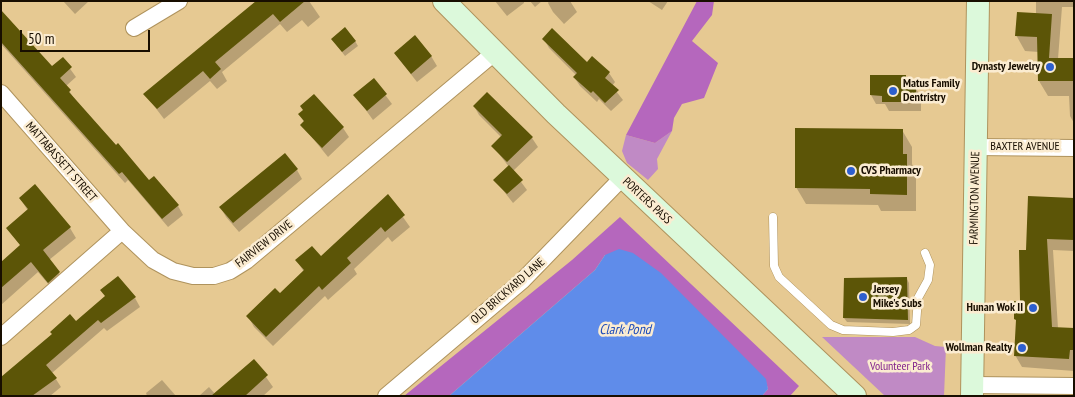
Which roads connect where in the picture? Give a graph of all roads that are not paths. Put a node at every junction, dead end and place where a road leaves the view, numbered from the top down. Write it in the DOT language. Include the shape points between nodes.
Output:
graph roads {
  1 [pos="179,1"];
  2 [pos="444,1"];
  3 [pos="978,1"];
  4 [pos="134,28"];
  5 [pos="494,53"];
  6 [pos="1,93"];
  7 [pos="975,147"];
  8 [pos="1074,148"];
  9 [pos="622,178"];
  10 [pos="773,217"];
  11 [pos="122,231"];
  12 [pos="925,254"];
  13 [pos="1,337"];
  14 [pos="1074,386"];
  15 [pos="972,391"];
  16 [pos="386,396"];
  17 [pos="855,396"];
  1 -- 4 [label="street"];
  2 -- 5 [label="street, PORTERS PASS"];
  3 -- 7 [label="street, FARMINGTON AVENUE"];
  5 -- 9 [label="street, PORTERS PASS"];
  5 -- 11 [label="street, FAIRVIEW DRIVE" via="230,271 214,276 192,276 173,271 153,260"];
  6 -- 11 [label="street, MATTABASSETT STREET"];
  7 -- 8 [label="street, BAXTER AVENUE"];
  7 -- 15 [label="street, FARMINGTON AVENUE"];
  9 -- 16 [label="street, OLD BRICKYARD LANE" via="522,281"];
  9 -- 17 [label="street, PORTERS PASS"];
  10 -- 12 [label="lane" via="774,266 779,277 831,325 843,330 893,332 909,330 916,325 918,298 928,280 930,265"];
  11 -- 13 [label="street"];
  14 -- 15 [label="street"];
}
